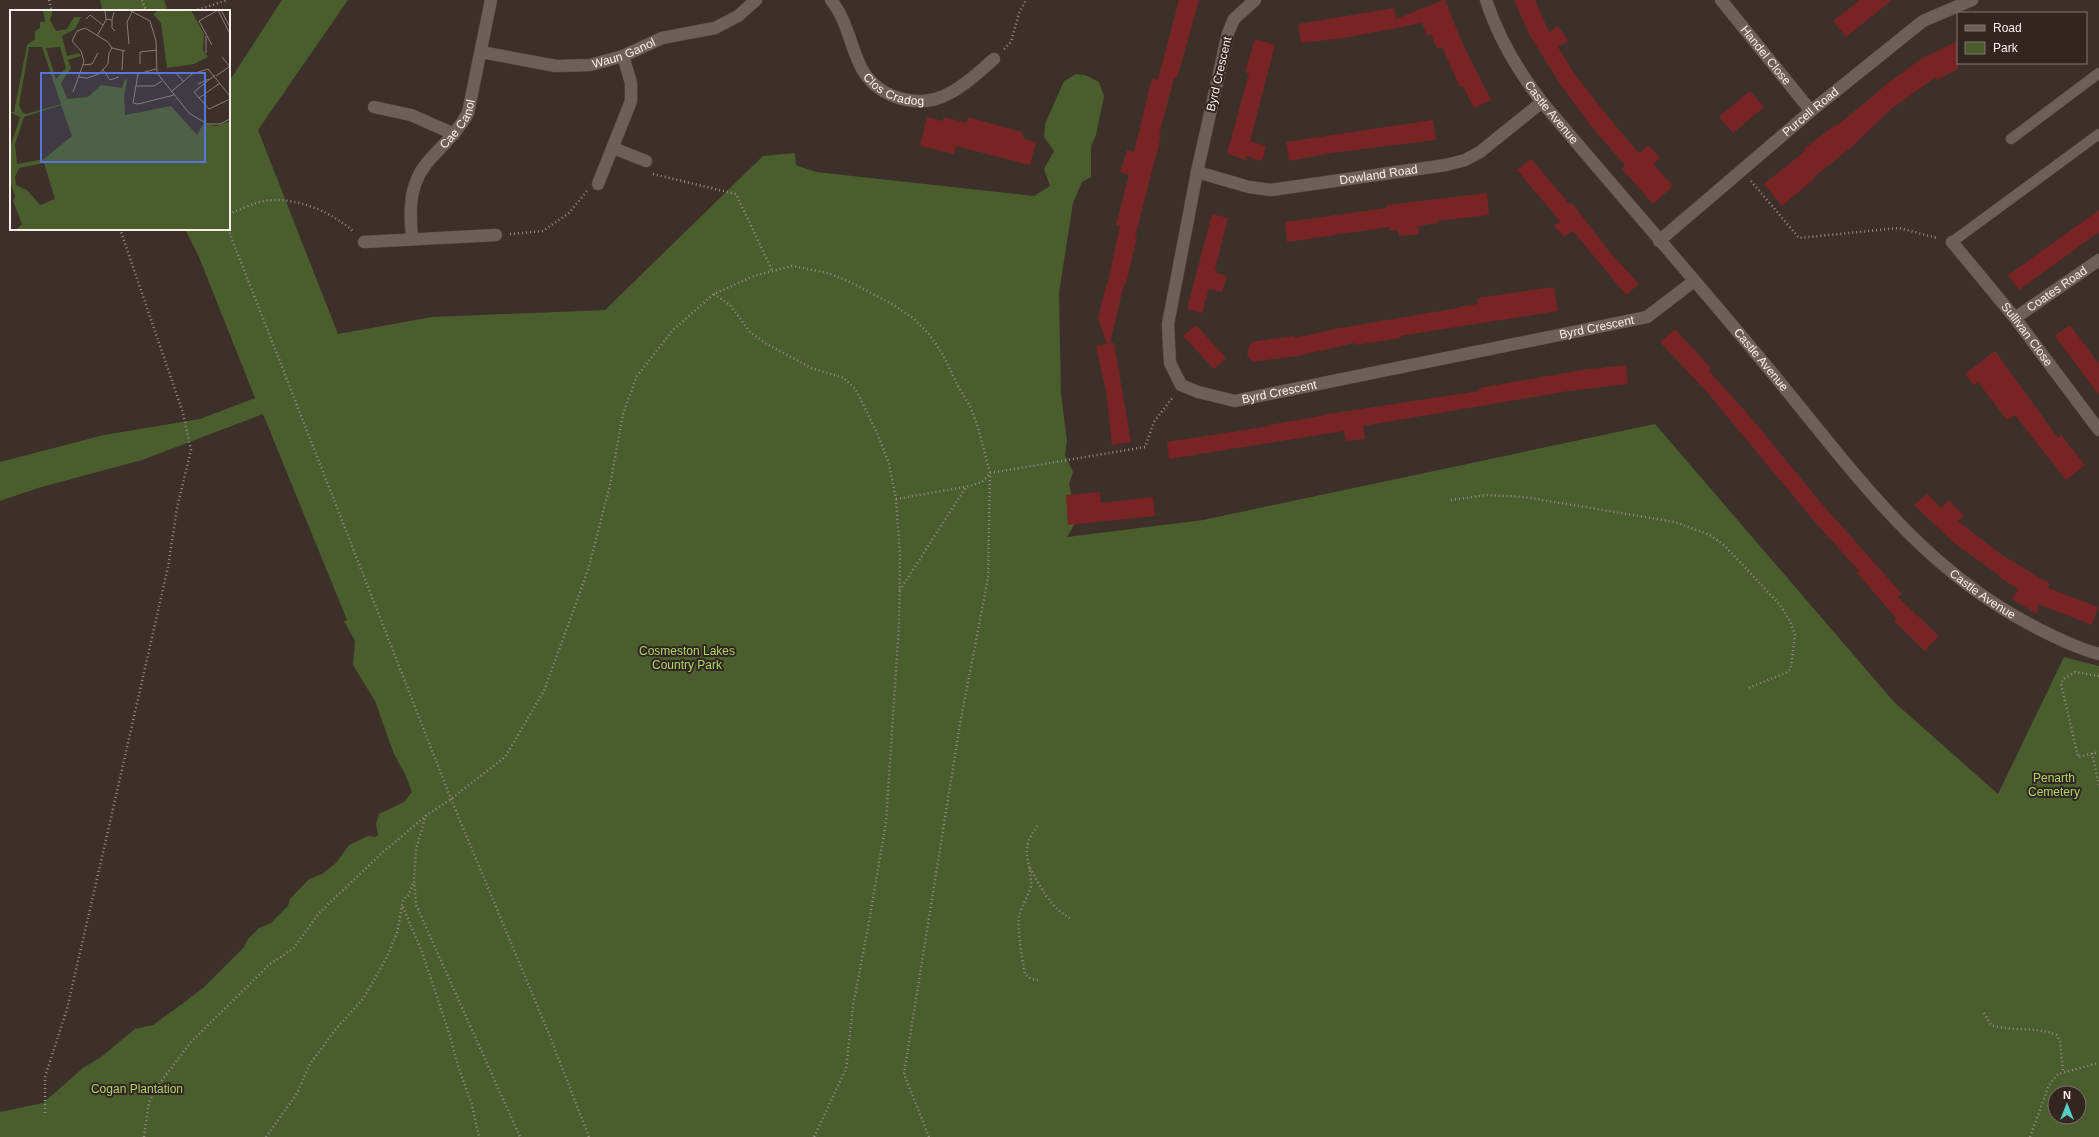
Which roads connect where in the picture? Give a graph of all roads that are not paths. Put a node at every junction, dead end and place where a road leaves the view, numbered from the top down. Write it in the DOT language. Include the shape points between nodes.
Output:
graph roads {
  1 [pos="491,0"];
  2 [pos="756,0"];
  3 [pos="831,0"];
  4 [pos="1255,0"];
  5 [pos="1486,0"];
  6 [pos="1721,0"];
  7 [pos="1972,0"];
  8 [pos="481,52"];
  9 [pos="623,56"];
  10 [pos="994,60"];
  11 [pos="2099,74"];
  12 [pos="1542,102"];
  13 [pos="374,106"];
  14 [pos="1811,111"];
  15 [pos="454,134"];
  16 [pos="2099,134"];
  17 [pos="2011,139"];
  18 [pos="613,148"];
  19 [pos="646,161"];
  20 [pos="1197,172"];
  21 [pos="598,184"];
  22 [pos="496,235"];
  23 [pos="412,239"];
  24 [pos="1659,241"];
  25 [pos="364,242"];
  26 [pos="1952,242"];
  27 [pos="2099,260"];
  28 [pos="1694,281"];
  29 [pos="2015,318"];
  30 [pos="2099,430"];
  31 [pos="2099,654"];
  1 -- 8 [label="street, Cae Canol"];
  2 -- 9 [label="street, Waun Ganol" via="727,23 700,32 662,38"];
  3 -- 10 [label="street, Clos Cradog" via="843,18 862,68 871,83 895,97 913,101 949,94"];
  4 -- 20 [label="street, Byrd Crescent" via="1234,19 1228,33"];
  5 -- 12 [label="street, Castle Avenue" via="1520,72"];
  6 -- 14 [label="street, Handel Close"];
  7 -- 14 [label="street, Purcell Road" via="1923,21"];
  8 -- 9 [label="street, Waun Ganol" via="556,66 590,65"];
  8 -- 15 [label="street, Cae Canol" via="468,113"];
  9 -- 18 [label="street" via="632,92"];
  11 -- 17 [label="lane"];
  12 -- 20 [label="street, Dowland Road" via="1480,152 1446,166 1271,190 1249,187"];
  12 -- 24 [label="street, Castle Avenue"];
  13 -- 15 [label="street" via="411,115"];
  14 -- 24 [label="street, Purcell Road"];
  15 -- 23 [label="street, Cae Canol" via="422,167 414,182 410,198"];
  16 -- 26 [label="lane"];
  18 -- 19 [label="street"];
  18 -- 21 [label="street"];
  20 -- 28 [label="street, Byrd Crescent" via="1168,324 1170,363 1181,385 1235,401 1647,317"];
  22 -- 23 [label="street"];
  23 -- 25 [label="street"];
  24 -- 28 [label="street, Castle Avenue"];
  26 -- 29 [label="street, Sullivan Close"];
  27 -- 29 [label="street, Coates Road"];
  28 -- 31 [label="street, Castle Avenue" via="1884,508 1939,563 1988,600 2020,619 2052,636"];
  29 -- 30 [label="street, Sullivan Close"];
}
